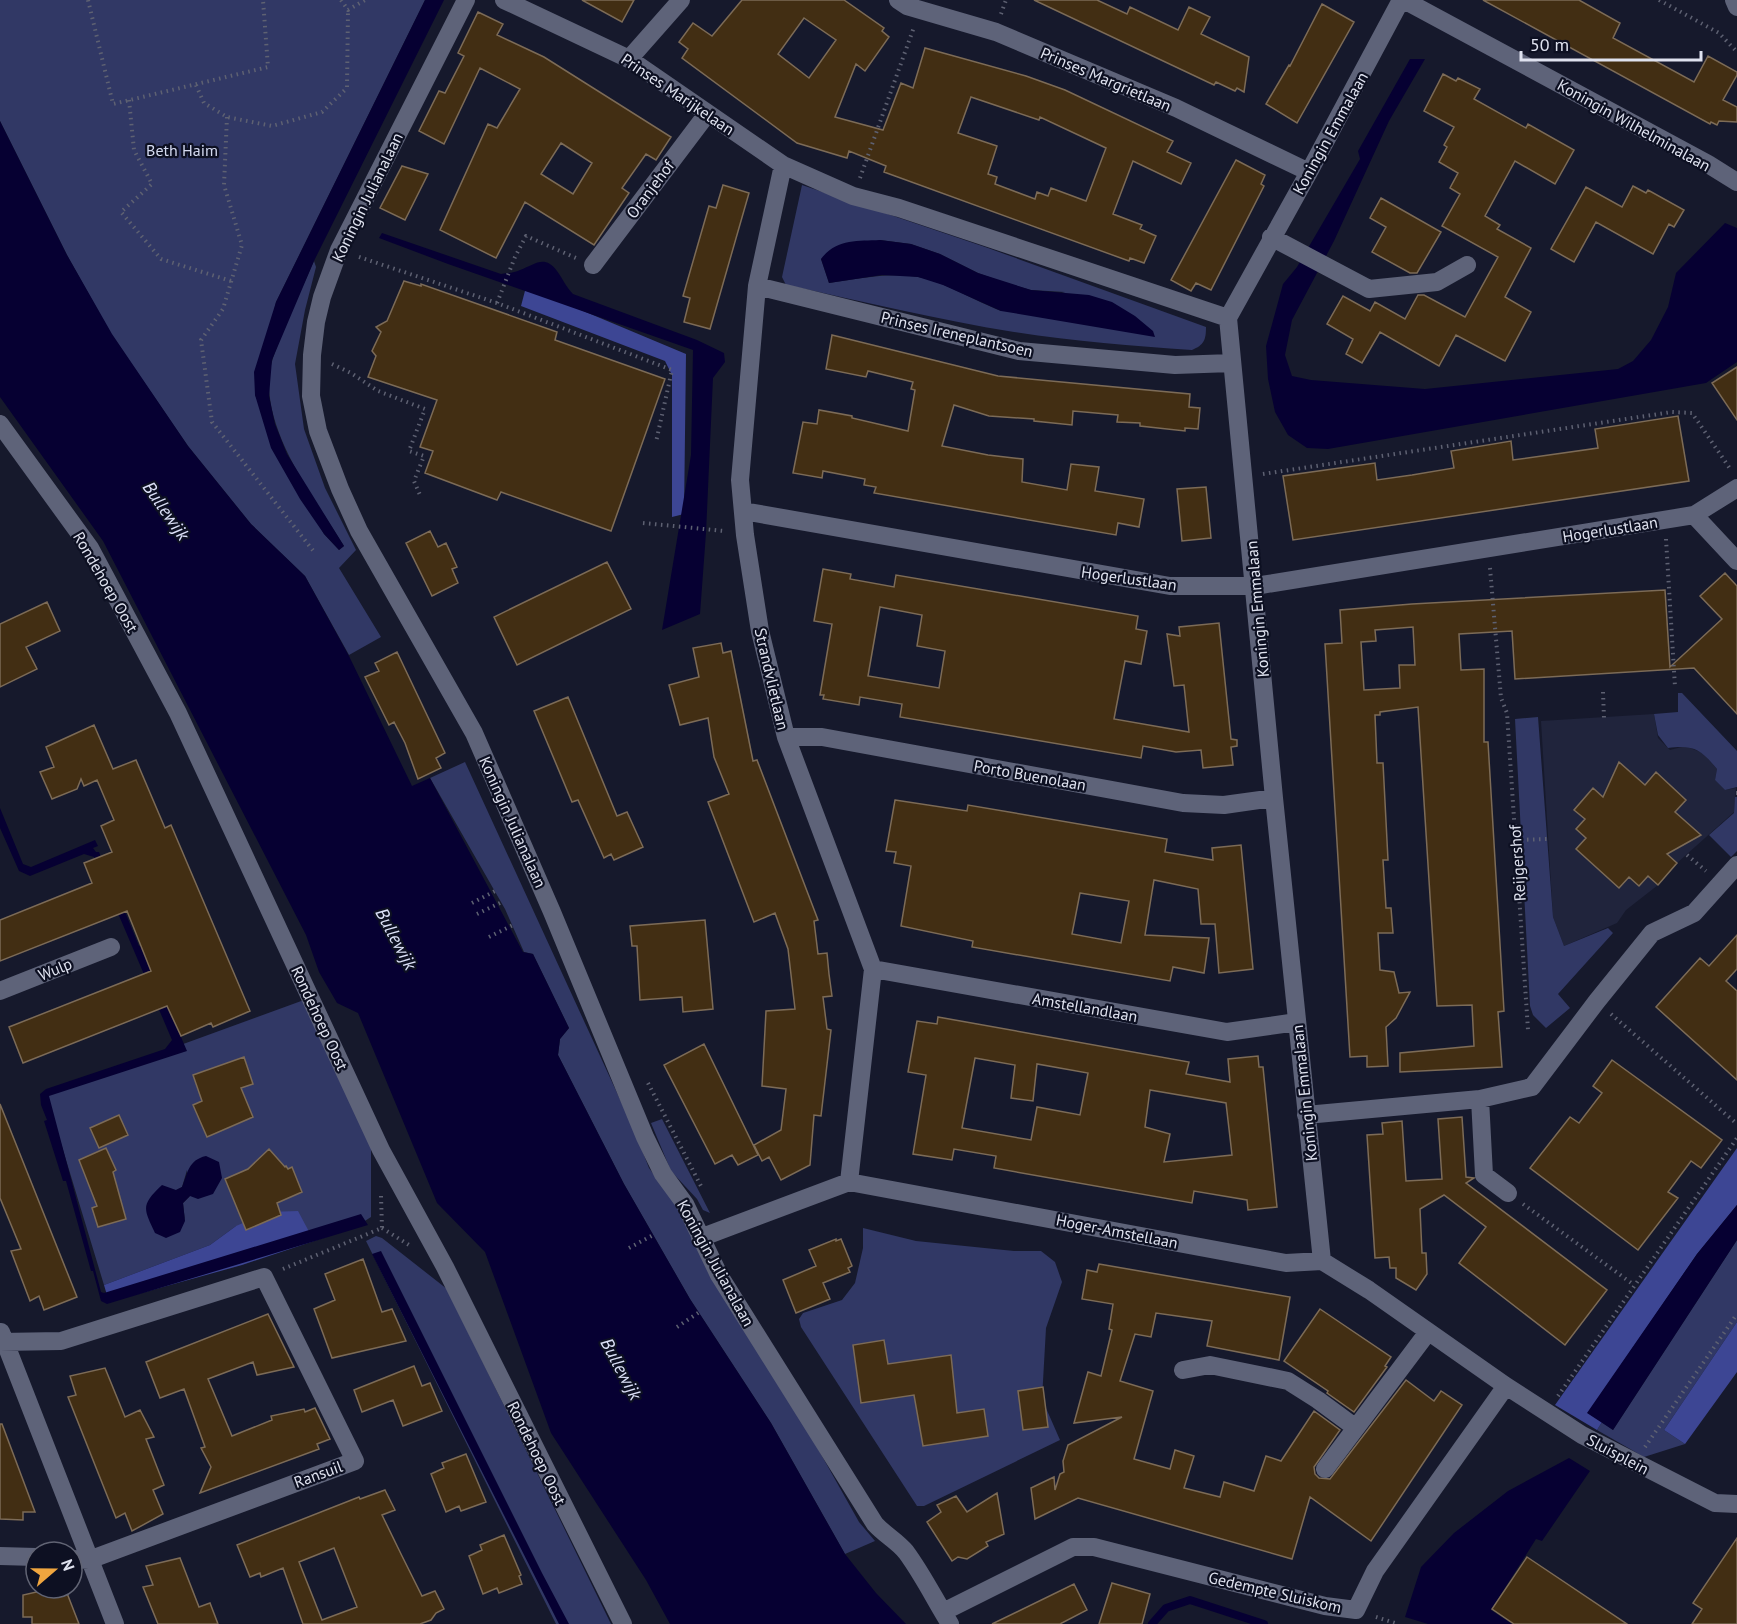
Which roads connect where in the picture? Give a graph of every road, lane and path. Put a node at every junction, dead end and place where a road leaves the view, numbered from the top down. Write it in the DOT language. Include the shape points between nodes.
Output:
graph roads {
  1 [pos="88,0"];
  2 [pos="263,0"];
  3 [pos="341,0"];
  4 [pos="365,0"];
  5 [pos="466,0"];
  6 [pos="504,0"];
  7 [pos="681,0"];
  8 [pos="898,0"];
  9 [pos="1403,0"];
  10 [pos="1659,0"];
  11 [pos="1734,0"];
  12 [pos="1737,7"];
  13 [pos="348,10"];
  14 [pos="920,10"];
  15 [pos="1737,52"];
  16 [pos="629,59"];
  17 [pos="196,84"];
  18 [pos="129,100"];
  19 [pos="707,114"];
  20 [pos="226,117"];
  21 [pos="783,165"];
  22 [pos="1310,172"];
  23 [pos="1737,182"];
  24 [pos="853,196"];
  25 [pos="1271,237"];
  26 [pos="339,250"];
  27 [pos="593,265"];
  28 [pos="1467,265"];
  29 [pos="231,281"];
  30 [pos="757,286"];
  31 [pos="497,303"];
  32 [pos="1228,318"];
  33 [pos="312,355"];
  34 [pos="1232,363"];
  35 [pos="0,424"];
  36 [pos="656,442"];
  37 [pos="1244,477"];
  38 [pos="1737,478"];
  39 [pos="1737,488"];
  40 [pos="420,495"];
  41 [pos="743,511"];
  42 [pos="1694,515"];
  43 [pos="1665,520"];
  44 [pos="643,522"];
  45 [pos="714,530"];
  46 [pos="1488,548"];
  47 [pos="315,553"];
  48 [pos="1737,561"];
  49 [pos="1255,586"];
  50 [pos="1675,687"];
  51 [pos="1603,692"];
  52 [pos="1605,717"];
  53 [pos="786,737"];
  54 [pos="1274,798"];
  55 [pos="1548,839"];
  56 [pos="1515,840"];
  57 [pos="1737,865"];
  58 [pos="496,890"];
  59 [pos="502,902"];
  60 [pos="472,903"];
  61 [pos="477,915"];
  62 [pos="514,924"];
  63 [pos="489,937"];
  64 [pos="111,947"];
  65 [pos="873,969"];
  66 [pos="0,991"];
  67 [pos="1597,1001"];
  68 [pos="1297,1022"];
  69 [pos="1528,1030"];
  70 [pos="1480,1099"];
  71 [pos="1306,1115"];
  72 [pos="1737,1124"];
  73 [pos="1737,1138"];
  74 [pos="849,1182"];
  75 [pos="1508,1193"];
  76 [pos="382,1228"];
  77 [pos="655,1234"];
  78 [pos="700,1238"];
  79 [pos="629,1248"];
  80 [pos="1322,1261"];
  81 [pos="264,1277"];
  82 [pos="1634,1286"];
  83 [pos="701,1311"];
  84 [pos="1737,1314"];
  85 [pos="677,1327"];
  86 [pos="1428,1332"];
  87 [pos="2,1338"];
  88 [pos="1183,1370"];
  89 [pos="1506,1386"];
  90 [pos="1547,1412"];
  91 [pos="1356,1428"];
  92 [pos="1635,1462"];
  93 [pos="1325,1469"];
  94 [pos="1737,1504"];
  95 [pos="74,1540"];
  96 [pos="0,1556"];
  97 [pos="24,1557"];
  98 [pos="84,1558"];
  99 [pos="84,1565"];
  100 [pos="946,1618"];
  101 [pos="115,1624"];
  102 [pos="623,1624"];
  1 -- 18 [label="path" via="113,104"];
  2 -- 17 [label="path" via="268,68"];
  3 -- 13 [label="path"];
  4 -- 13 [label="path"];
  5 -- 26 [label="street, Koningin Julianalaan"];
  6 -- 16 [label="street, Prinses Marijkelaan"];
  7 -- 16 [label="street"];
  8 -- 14 [label="street, Prinses Margrietlaan"];
  9 -- 22 [label="street, Koningin Emmalaan"];
  9 -- 23 [label="street, Koningin Wilhelminalaan"];
  10 -- 15 [label="path" via="1719,33"];
  11 -- 12 [label="street"];
  13 -- 20 [label="path" via="346,88 322,112 272,126"];
  14 -- 22 [label="street, Prinses Margrietlaan" via="996,32 1176,108"];
  14 -- 24 [label="path"];
  16 -- 19 [label="street, Prinses Marijkelaan"];
  17 -- 18 [label="path"];
  17 -- 20 [label="path" via="204,103"];
  18 -- 29 [label="path" via="134,150 152,184 121,212 161,260"];
  19 -- 21 [label="street, Prinses Marijkelaan"];
  19 -- 27 [label="street, Oranjehof"];
  20 -- 29 [label="path" via="224,185 242,245"];
  21 -- 24 [label="street"];
  21 -- 30 [label="street, Strandvlietlaan"];
  22 -- 25 [label="street, Koningin Emmalaan"];
  24 -- 32 [label="street"];
  25 -- 28 [label="street" via="1369,289 1437,282"];
  25 -- 32 [label="street, Koningin Emmalaan"];
  26 -- 31 [label="path"];
  26 -- 33 [label="street, Koningin Julianalaan" via="322,297"];
  27 -- 31 [label="path" via="526,236"];
  29 -- 47 [label="path" via="223,309 201,340 213,422"];
  30 -- 34 [label="street, Prinses Ireneplantsoen" via="1019,351 1175,365"];
  30 -- 41 [label="street, Strandvlietlaan" via="740,480"];
  31 -- 36 [label="path" via="672,370"];
  32 -- 34 [label="street, Koningin Emmalaan"];
  33 -- 40 [label="path" via="378,391 425,409 409,451 424,456 414,481"];
  33 -- 78 [label="street, Koningin Julianalaan" via="311,396 318,431 340,489 359,531 474,733 645,1137 663,1174 685,1204"];
  34 -- 37 [label="street, Koningin Emmalaan"];
  35 -- 102 [label="street, Rondehoep Oost" via="90,548 178,713 381,1150 445,1267"];
  37 -- 38 [label="path" via="1672,412 1692,413"];
  37 -- 49 [label="street, Koningin Emmalaan"];
  39 -- 42 [label="street, Hogerlustlaan"];
  41 -- 49 [label="street, Hogerlustlaan" via="1161,585"];
  41 -- 53 [label="street, Strandvlietlaan" via="760,631"];
  42 -- 43 [label="street, Hogerlustlaan"];
  42 -- 48 [label="street"];
  43 -- 46 [label="street, Hogerlustlaan"];
  43 -- 50 [label="path"];
  44 -- 45 [label="path"];
  46 -- 49 [label="street, Hogerlustlaan"];
  46 -- 56 [label="path, Reijgershof" via="1501,699 1507,712"];
  49 -- 54 [label="street, Koningin Emmalaan"];
  51 -- 52 [label="path"];
  53 -- 54 [label="street, Porto Buenolaan" via="822,737 1183,803 1224,805"];
  53 -- 65 [label="street, Strandvlietlaan"];
  54 -- 68 [label="street, Koningin Emmalaan"];
  55 -- 56 [label="path"];
  56 -- 69 [label="path, Reijgershof"];
  57 -- 67 [label="street" via="1694,913 1652,933"];
  58 -- 60 [label="path"];
  59 -- 61 [label="path"];
  62 -- 63 [label="path"];
  64 -- 66 [label="street, Wulp"];
  65 -- 68 [label="street, Amstellandlaan" via="1227,1032"];
  65 -- 74 [label="street, Strandvlietlaan"];
  67 -- 70 [label="street" via="1532,1087"];
  67 -- 72 [label="path"];
  68 -- 71 [label="street, Koningin Emmalaan"];
  70 -- 71 [label="street"];
  70 -- 75 [label="street" via="1484,1175"];
  71 -- 80 [label="street, Koningin Emmalaan"];
  73 -- 82 [label="path"];
  74 -- 78 [label="street"];
  74 -- 80 [label="street, Hoger-Amstellaan" via="1286,1263"];
  75 -- 82 [label="path"];
  76 -- 81 [label="path"];
  77 -- 79 [label="path"];
  78 -- 100 [label="street, Koningin Julianalaan" via="719,1275 870,1516 905,1551"];
  80 -- 86 [label="street"];
  81 -- 87 [label="street" via="61,1341"];
  81 -- 98 [label="street, Ransuil" via="355,1461"];
  82 -- 90 [label="path"];
  83 -- 85 [label="path"];
  84 -- 92 [label="path"];
  86 -- 89 [label="street"];
  86 -- 91 [label="street"];
  87 -- 95 [label="street"];
  88 -- 91 [label="street" via="1210,1365 1288,1381"];
  89 -- 90 [label="street, Sluisplein"];
  89 -- 100 [label="street, Gedempte Sluiskom" via="1375,1571 1356,1610 1325,1606 1094,1547 1073,1547"];
  90 -- 92 [label="street, Sluisplein" via="1581,1435"];
  91 -- 93 [label="street"];
  92 -- 94 [label="street, Sluisplein" via="1715,1503"];
  96 -- 97 [label="street"];
  99 -- 101 [label="street"];
}
